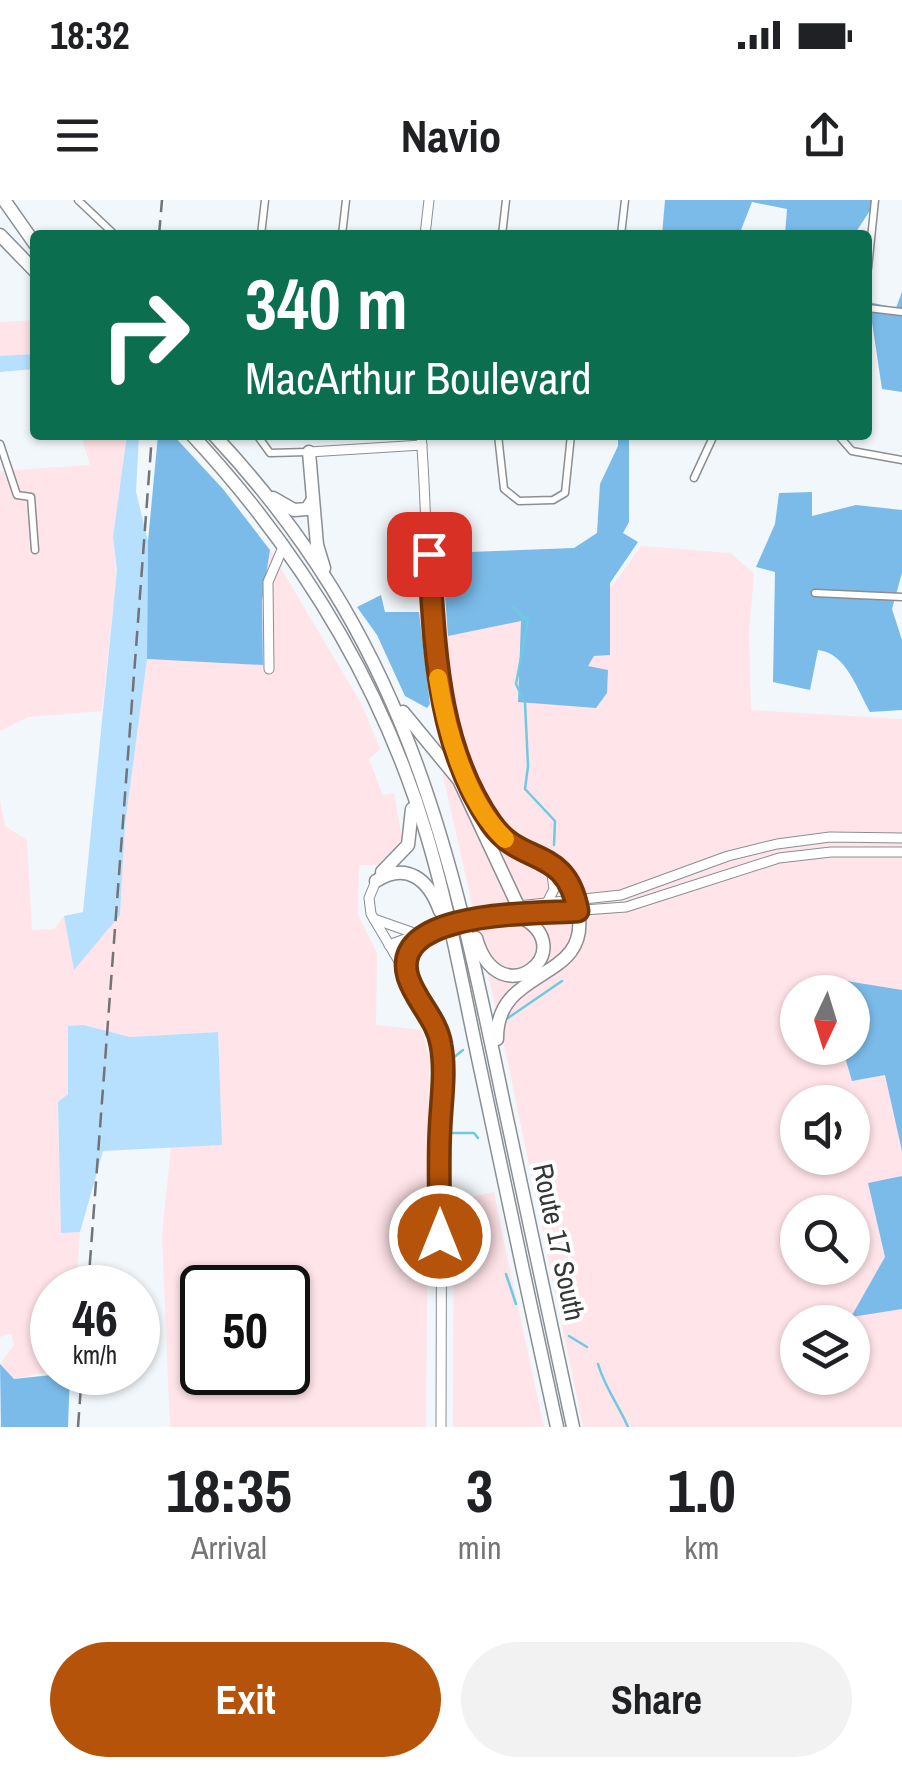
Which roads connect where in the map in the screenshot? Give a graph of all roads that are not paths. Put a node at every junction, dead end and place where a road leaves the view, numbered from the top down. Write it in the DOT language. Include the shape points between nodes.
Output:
graph roads {
  1 [pos="4,200"];
  2 [pos="78,200"];
  3 [pos="265,200"];
  4 [pos="346,200"];
  5 [pos="429,200"];
  6 [pos="506,200"];
  7 [pos="625,200"];
  8 [pos="875,200"];
  9 [pos="0,212"];
  10 [pos="110,230"];
  11 [pos="262,230"];
  12 [pos="343,230"];
  13 [pos="426,230"];
  14 [pos="503,230"];
  15 [pos="622,230"];
  16 [pos="872,230"];
  17 [pos="0,235"];
  18 [pos="30,239"];
  19 [pos="30,241"];
  20 [pos="0,247"];
  21 [pos="30,268"];
  22 [pos="30,269"];
  23 [pos="872,308"];
  24 [pos="902,312"];
  25 [pos="196,440"];
  26 [pos="218,440"];
  27 [pos="261,440"];
  28 [pos="422,440"];
  29 [pos="499,440"];
  30 [pos="570,440"];
  31 [pos="712,440"];
  32 [pos="842,440"];
  33 [pos="0,444"];
  34 [pos="309,452"];
  35 [pos="902,460"];
  36 [pos="694,478"];
  37 [pos="260,488"];
  38 [pos="312,501"];
  39 [pos="284,545"];
  40 [pos="35,550"];
  41 [pos="330,586"];
  42 [pos="815,593"];
  43 [pos="902,596"];
  44 [pos="269,669"];
  45 [pos="391,697"];
  46 [pos="410,785"];
  47 [pos="902,838"];
  48 [pos="518,847"];
  49 [pos="902,852"];
  50 [pos="552,872"];
  51 [pos="376,882"];
  52 [pos="459,894"];
  53 [pos="547,903"];
  54 [pos="575,904"];
  55 [pos="519,911"];
  56 [pos="372,918"];
  57 [pos="415,935"];
  58 [pos="391,949"];
  59 [pos="408,976"];
  60 [pos="463,987"];
  61 [pos="497,1066"];
  62 [pos="441,1427"];
  63 [pos="556,1427"];
  64 [pos="573,1427"];
  1 -- 18 [label="highway"];
  2 -- 10 [label="street"];
  3 -- 11 [label="street"];
  4 -- 12 [label="street"];
  5 -- 13 [label="main road"];
  6 -- 14 [label="street"];
  7 -- 15 [label="street"];
  8 -- 16 [label="street"];
  9 -- 19 [label="highway"];
  17 -- 21 [label="highway"];
  20 -- 22 [label="highway"];
  23 -- 24 [label="street"];
  25 -- 39 [label="highway"];
  26 -- 37 [label="highway"];
  27 -- 34 [label="street" via="270,453"];
  28 -- 34 [label="main road"];
  28 -- 48 [label="main road" via="443,704 480,806"];
  29 -- 30 [label="street" via="504,489 519,501 554,500 565,493"];
  31 -- 36 [label="street"];
  32 -- 35 [label="street" via="852,451"];
  33 -- 40 [label="street" via="17,495 31,497"];
  34 -- 38 [label="highway"];
  37 -- 38 [label="highway" via="297,511"];
  37 -- 41 [label="highway"];
  38 -- 41 [label="highway"];
  39 -- 44 [label="main road" via="268,582"];
  39 -- 46 [label="highway" via="356,661"];
  41 -- 45 [label="highway"];
  42 -- 43 [label="street"];
  45 -- 52 [label="highway" via="430,794"];
  45 -- 55 [label="highway" via="459,780"];
  46 -- 51 [label="highway" via="410,840"];
  46 -- 60 [label="highway"];
  47 -- 54 [label="main road" via="777,844 628,894"];
  48 -- 50 [label="main road"];
  48 -- 54 [label="main road" via="559,868 574,887"];
  49 -- 54 [label="main road" via="780,858 635,905"];
  50 -- 53 [label="main road"];
  50 -- 54 [label="main road"];
  51 -- 56 [label="main road" via="369,898"];
  51 -- 60 [label="highway" via="400,871 424,882 438,905"];
  52 -- 55 [label="highway" via="483,957 510,976 532,970 543,952 540,932"];
  52 -- 61 [label="highway"];
  53 -- 54 [label="main road"];
  53 -- 55 [label="main road"];
  54 -- 55 [label="main road"];
  54 -- 61 [label="highway" via="578,935 570,954 502,1004"];
  55 -- 57 [label="main road, bridge"];
  56 -- 57 [label="main road"];
  56 -- 58 [label="main road"];
  57 -- 58 [label="main road"];
  57 -- 59 [label="main road"];
  58 -- 59 [label="main road"];
  59 -- 62 [label="main road" via="432,1017 442,1052"];
  60 -- 63 [label="highway"];
  61 -- 64 [label="highway, Route 17 South"];
}
